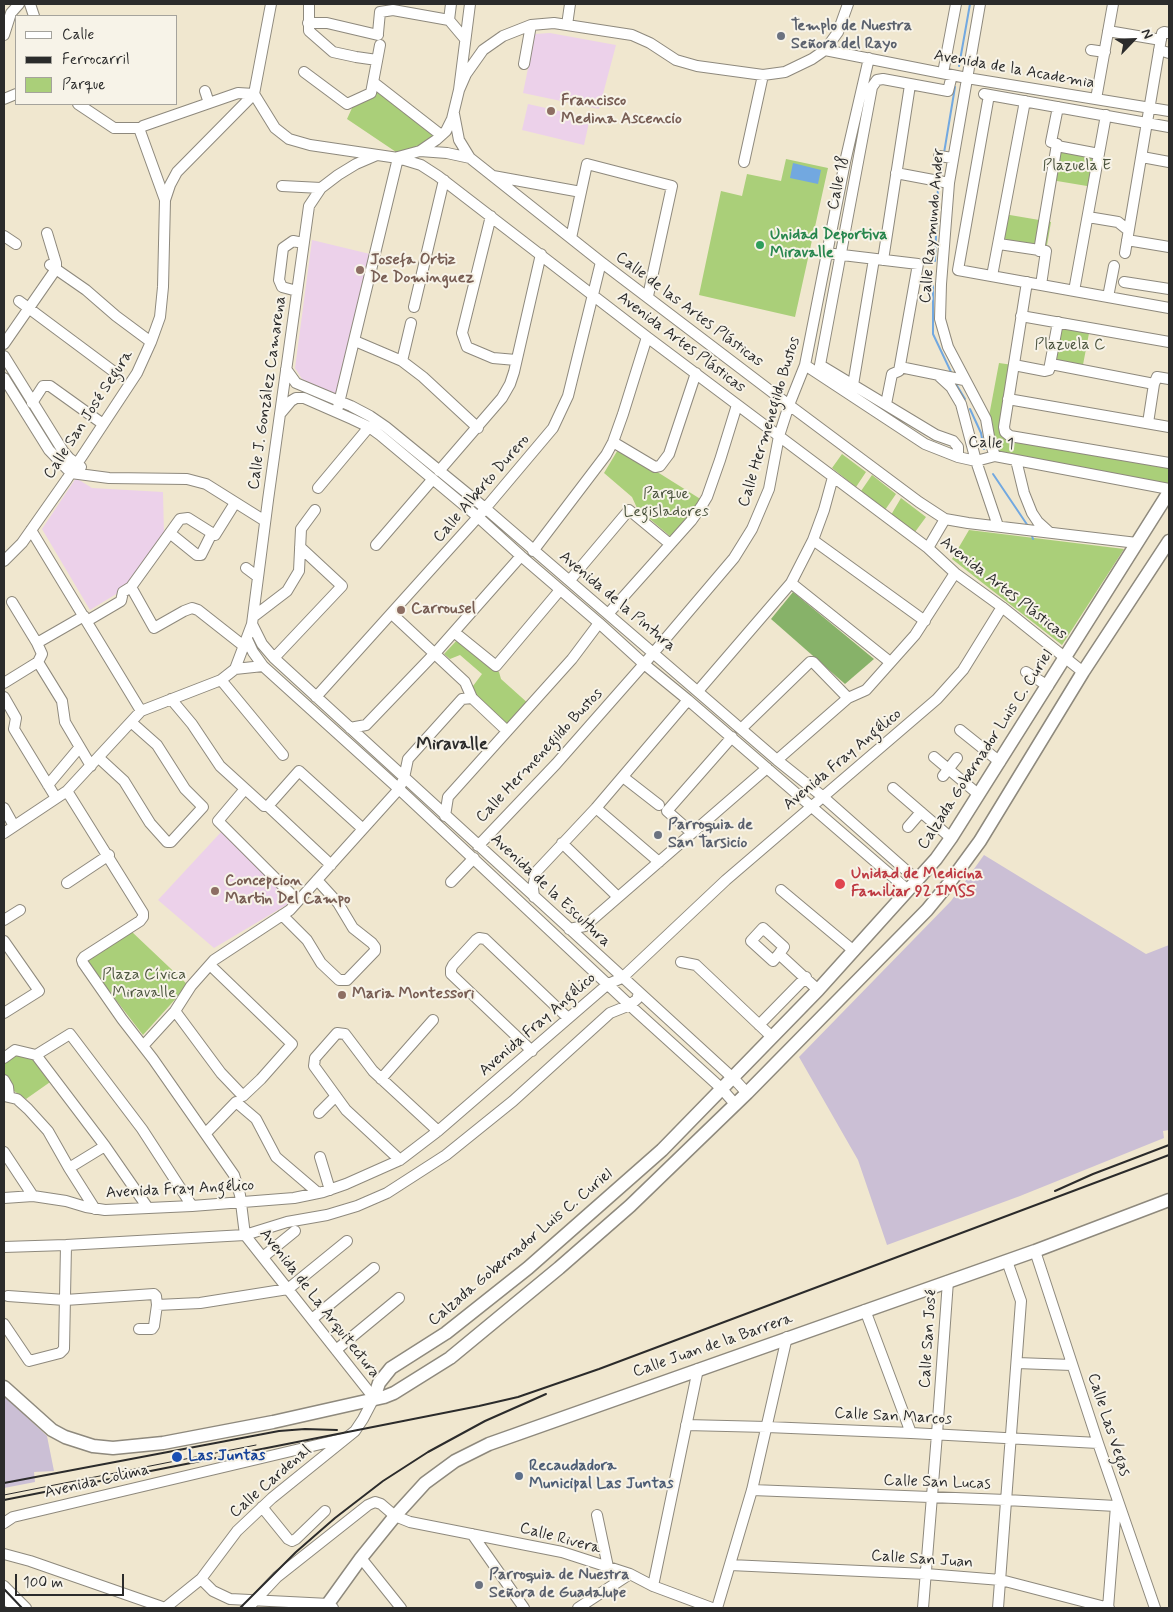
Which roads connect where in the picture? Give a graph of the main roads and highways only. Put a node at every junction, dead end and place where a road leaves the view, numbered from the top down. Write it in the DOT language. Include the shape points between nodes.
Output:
graph roads {
  1 [pos="1169,490"];
  2 [pos="1169,541"];
  3 [pos="1169,1200"];
  4 [pos="547,1252"];
  5 [pos="559,1268"];
  6 [pos="416,1352"];
  7 [pos="428,1372"];
  8 [pos="4,1387"];
  9 [pos="374,1398"];
  10 [pos="329,1607"];
  1 -- 4 [label="main road, Calzada Gobernador Luis C. Curiel" via="951,838 917,880 818,990 662,1150"];
  2 -- 5 [label="main road" via="1083,672 980,841 927,910 747,1093 630,1206"];
  3 -- 10 [label="main road, Calle Juan de la Barrera" via="1035,1251 489,1444 455,1461 431,1478 361,1558"];
  4 -- 5 [label="main road"];
  4 -- 6 [label="main road, Calzada Gobernador Luis C. Curiel" via="446,1333"];
  5 -- 7 [label="main road" via="450,1358"];
  6 -- 7 [label="main road"];
  6 -- 9 [label="main road, Calzada Gobernador Luis C. Curiel" via="386,1373"];
  7 -- 9 [label="main road" via="394,1393"];
  8 -- 9 [label="main road" via="52,1430 93,1446 113,1448 182,1440"];
}
